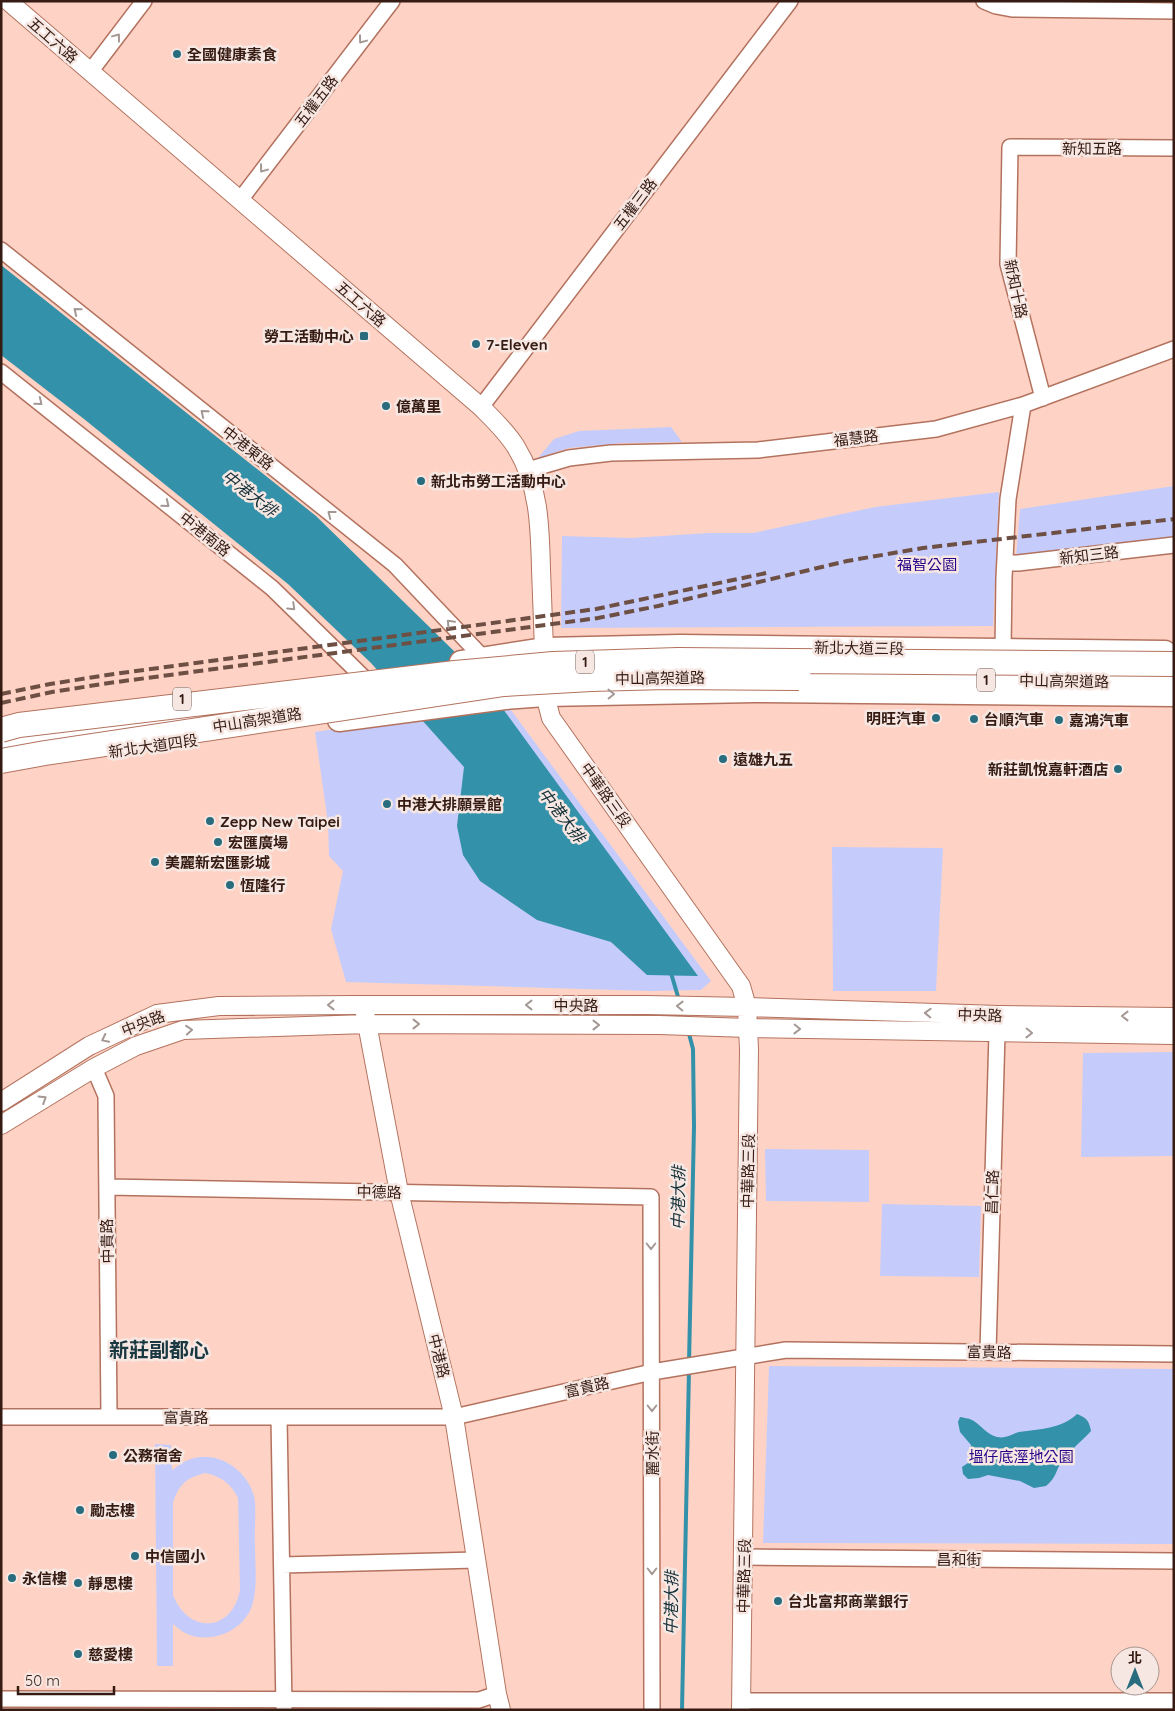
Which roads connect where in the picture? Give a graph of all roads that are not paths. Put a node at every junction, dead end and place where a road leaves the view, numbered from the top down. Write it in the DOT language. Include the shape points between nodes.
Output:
graph roads {
  1 [pos="8,1"];
  2 [pos="144,1"];
  3 [pos="392,1"];
  4 [pos="790,1"];
  5 [pos="984,1"];
  6 [pos="1174,11"];
  7 [pos="90,72"];
  8 [pos="1010,147"];
  9 [pos="1174,148"];
  10 [pos="240,200"];
  11 [pos="1,250"];
  12 [pos="1174,349"];
  13 [pos="1,372"];
  14 [pos="1043,398"];
  15 [pos="1023,405"];
  16 [pos="480,407"];
  17 [pos="528,470"];
  18 [pos="1174,545"];
  19 [pos="1005,563"];
  20 [pos="544,649"];
  21 [pos="1003,650"];
  22 [pos="1174,652"];
  23 [pos="1174,664"];
  24 [pos="487,669"];
  25 [pos="544,673"];
  26 [pos="1174,673"];
  27 [pos="521,675"];
  28 [pos="370,681"];
  29 [pos="1174,682"];
  30 [pos="545,695"];
  31 [pos="1174,695"];
  32 [pos="397,712"];
  33 [pos="1,723"];
  34 [pos="1,730"];
  35 [pos="1,745"];
  36 [pos="1,761"];
  37 [pos="1,770"];
  38 [pos="364,1005"];
  39 [pos="747,1007"];
  40 [pos="1174,1016"];
  41 [pos="367,1024"];
  42 [pos="748,1028"];
  43 [pos="997,1033"];
  44 [pos="1174,1035"];
  45 [pos="94,1068"];
  46 [pos="1,1102"];
  47 [pos="1,1124"];
  48 [pos="107,1187"];
  49 [pos="399,1192"];
  50 [pos="651,1197"];
  51 [pos="988,1352"];
  52 [pos="1174,1354"];
  53 [pos="746,1356"];
  54 [pos="652,1372"];
  55 [pos="109,1416"];
  56 [pos="1,1417"];
  57 [pos="279,1418"];
  58 [pos="454,1418"];
  59 [pos="744,1557"];
  60 [pos="476,1560"];
  61 [pos="1174,1560"];
  62 [pos="282,1565"];
  63 [pos="1,1699"];
  64 [pos="1174,1701"];
  65 [pos="499,1702"];
  66 [pos="284,1705"];
  67 [pos="742,1706"];
  68 [pos="652,1710"];
  1 -- 7 [label="street, 五工六路"];
  7 -- 2 [label="street, one-way"];
  3 -- 10 [label="street, 五權五路, one-way"];
  4 -- 16 [label="street, 五權三路"];
  5 -- 6 [label="street" via="1012,9"];
  7 -- 10 [label="street, 五工六路"];
  8 -- 9 [label="street, 新知五路"];
  8 -- 14 [label="street, 新知十路" via="1008,264"];
  10 -- 16 [label="street, 五工六路"];
  24 -- 11 [label="street, 中港東路, one-way" via="395,565"];
  12 -- 14 [label="street, 福慧路"];
  13 -- 28 [label="street, 中港南路, one-way" via="272,588"];
  14 -- 15 [label="street, 福慧路"];
  15 -- 17 [label="street, 福慧路" via="936,429 758,450 611,453 569,458"];
  15 -- 19 [label="street" via="1008,499"];
  16 -- 17 [label="street, 五工六路" via="500,425"];
  17 -- 20 [label="street, 五工六路" via="540,525"];
  18 -- 19 [label="street, 新知三路"];
  19 -- 21 [label="street"];
  20 -- 21 [label="main road, 新北大道三段 / 1" via="680,646"];
  20 -- 24 [label="main road, 新北大道四段 / 1"];
  20 -- 25 [label="street, 五工六路"];
  21 -- 22 [label="main road, 新北大道三段 / 1"];
  23 -- 34 [label="highway, 中山高架道路 / 1, bridge" via="678,660 553,664 445,674 19,725"];
  24 -- 27 [label="main road, 新北大道四段 / 1"];
  24 -- 28 [label="main road, 新北大道四段 / 1"];
  24 -- 32 [label="main road, 新北大道四段 / 1, bridge"];
  25 -- 26 [label="main road, 新北大道三段 / 1" via="628,670"];
  25 -- 27 [label="main road, 新北大道四段 / 1"];
  25 -- 30 [label="street, 五工六路"];
  27 -- 28 [label="main road, 新北大道四段 / 1, bridge" via="417,683"];
  28 -- 32 [label="street, 中港南路"];
  28 -- 33 [label="main road, 新北大道四段 / 1"];
  28 -- 35 [label="highway" via="169,722"];
  29 -- 36 [label="highway, 中山高架道路 / 1, bridge" via="666,677 541,681 443,692"];
  30 -- 31 [label="main road, 1, one-way" via="754,691"];
  30 -- 32 [label="main road, 新北大道四段 / 1"];
  30 -- 39 [label="street, 中華路三段" via="551,718 741,986"];
  32 -- 37 [label="main road, 新北大道四段 / 1"];
  39 -- 38 [label="street, 中央路, one-way"];
  38 -- 41 [label="street, 中港路"];
  38 -- 46 [label="street, 中央路, one-way" via="219,1006 157,1014 89,1046"];
  40 -- 39 [label="street, 中央路, one-way" via="999,1015"];
  39 -- 42 [label="street, 中華路三段"];
  41 -- 42 [label="street, 中央路, one-way"];
  45 -- 41 [label="street, 中央路, one-way" via="136,1046 183,1030"];
  41 -- 49 [label="street, 中港路"];
  42 -- 43 [label="street, 中央路, one-way"];
  42 -- 53 [label="street, 中華路三段"];
  43 -- 44 [label="street, 中央路, one-way"];
  43 -- 51 [label="street, 昌仁路"];
  47 -- 45 [label="street, 中央路, one-way"];
  45 -- 48 [label="street, 中貴路" via="106,1096"];
  48 -- 49 [label="street, 中德路"];
  48 -- 55 [label="street, 中貴路"];
  49 -- 50 [label="street, 中德路"];
  49 -- 58 [label="street, 中港路"];
  50 -- 54 [label="street, 麗水街, one-way"];
  51 -- 52 [label="street, 富貴路"];
  51 -- 53 [label="street, 富貴路" via="786,1350"];
  53 -- 54 [label="street, 富貴路"];
  53 -- 59 [label="street, 中華路三段"];
  54 -- 58 [label="street, 富貴路"];
  54 -- 68 [label="street, 麗水街, one-way"];
  55 -- 56 [label="street, 富貴路"];
  55 -- 57 [label="street, 富貴路"];
  57 -- 58 [label="street, 富貴路"];
  57 -- 62 [label="street"];
  58 -- 60 [label="street, 中港路"];
  59 -- 61 [label="street, 昌和街"];
  59 -- 67 [label="street, 中華路三段"];
  60 -- 62 [label="street"];
  60 -- 65 [label="street, 中港路"];
  62 -- 66 [label="street"];
  63 -- 66 [label="street"];
  64 -- 67 [label="street"];
  65 -- 66 [label="street"];
}
